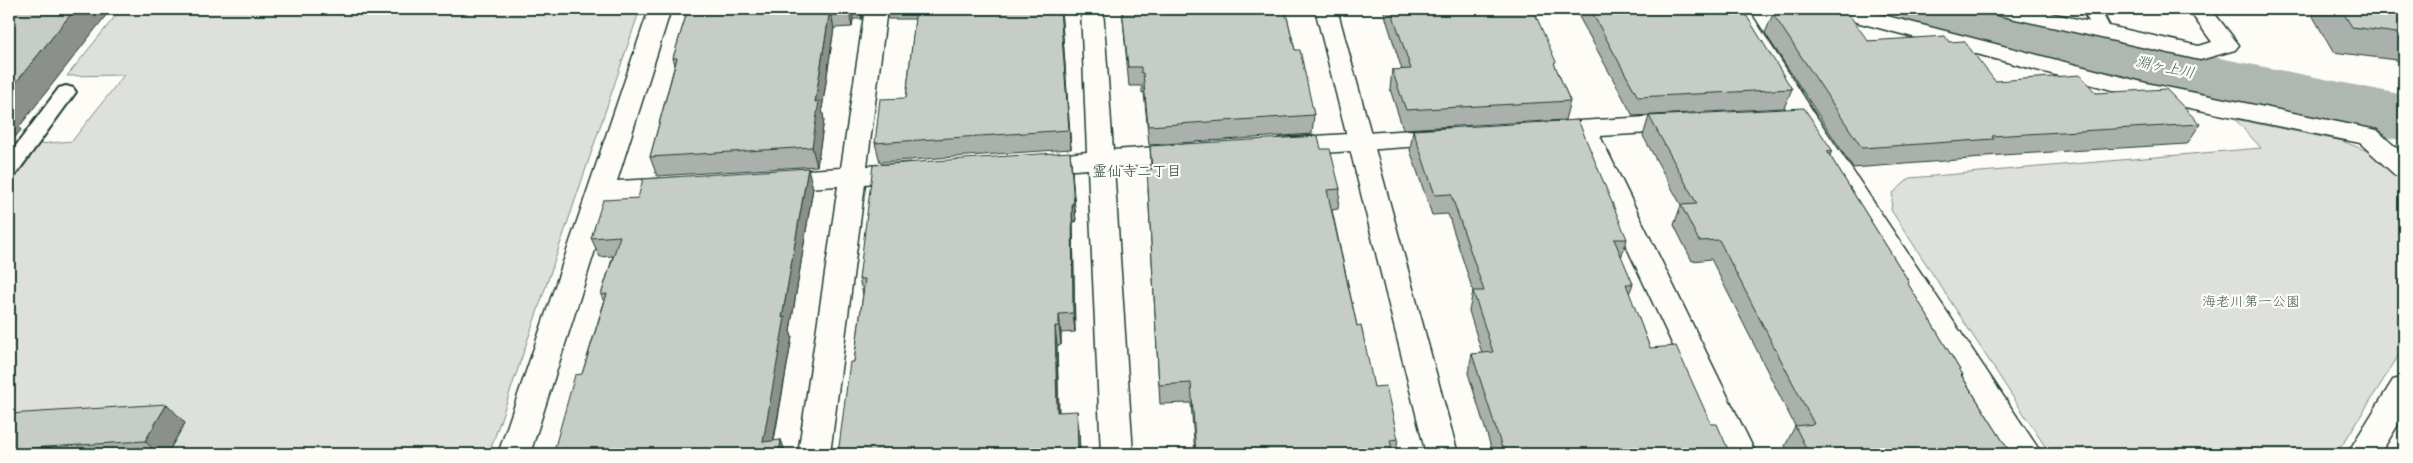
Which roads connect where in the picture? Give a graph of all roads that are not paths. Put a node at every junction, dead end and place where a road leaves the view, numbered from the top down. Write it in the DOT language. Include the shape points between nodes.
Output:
graph roads {
  1 [pos="660,9"];
  2 [pos="876,9"];
  3 [pos="1092,9"];
  4 [pos="1326,9"];
  5 [pos="1736,9"];
  6 [pos="1834,9"];
  7 [pos="2002,9"];
  8 [pos="2092,9"];
  9 [pos="2199,9"];
  10 [pos="2103,32"];
  11 [pos="66,92"];
  12 [pos="1804,117"];
  13 [pos="1776,119"];
  14 [pos="1709,122"];
  15 [pos="1584,129"];
  16 [pos="1516,132"];
  17 [pos="1468,135"];
  18 [pos="1361,141"];
  19 [pos="1254,149"];
  20 [pos="1206,152"];
  21 [pos="1099,160"];
  22 [pos="1010,166"];
  23 [pos="9,169"];
  24 [pos="2404,169"];
  25 [pos="931,171"];
  26 [pos="852,176"];
  27 [pos="746,182"];
  28 [pos="698,185"];
  29 [pos="601,192"];
  30 [pos="2404,389"];
  31 [pos="514,454"];
  32 [pos="814,454"];
  33 [pos="1117,454"];
  34 [pos="1442,454"];
  35 [pos="1740,454"];
  36 [pos="2026,454"];
  37 [pos="2363,454"];
  1 -- 29 [label="street"];
  2 -- 26 [label="street"];
  3 -- 21 [label="street"];
  4 -- 18 [label="street"];
  5 -- 12 [label="street"];
  6 -- 24 [label="street" via="2146,91 2368,136"];
  7 -- 10 [label="street"];
  8 -- 10 [label="lane"];
  9 -- 10 [label="street" via="2227,45 2200,53"];
  11 -- 23 [label="lane"];
  12 -- 13 [label="street"];
  12 -- 36 [label="street"];
  14 -- 15 [label="street"];
  15 -- 16 [label="street"];
  15 -- 35 [label="street"];
  17 -- 18 [label="street"];
  18 -- 19 [label="street"];
  18 -- 34 [label="street"];
  20 -- 21 [label="street"];
  21 -- 22 [label="street"];
  21 -- 33 [label="street"];
  25 -- 26 [label="street"];
  26 -- 27 [label="street"];
  26 -- 32 [label="street"];
  28 -- 29 [label="street"];
  29 -- 31 [label="street"];
  30 -- 37 [label="street"];
}
